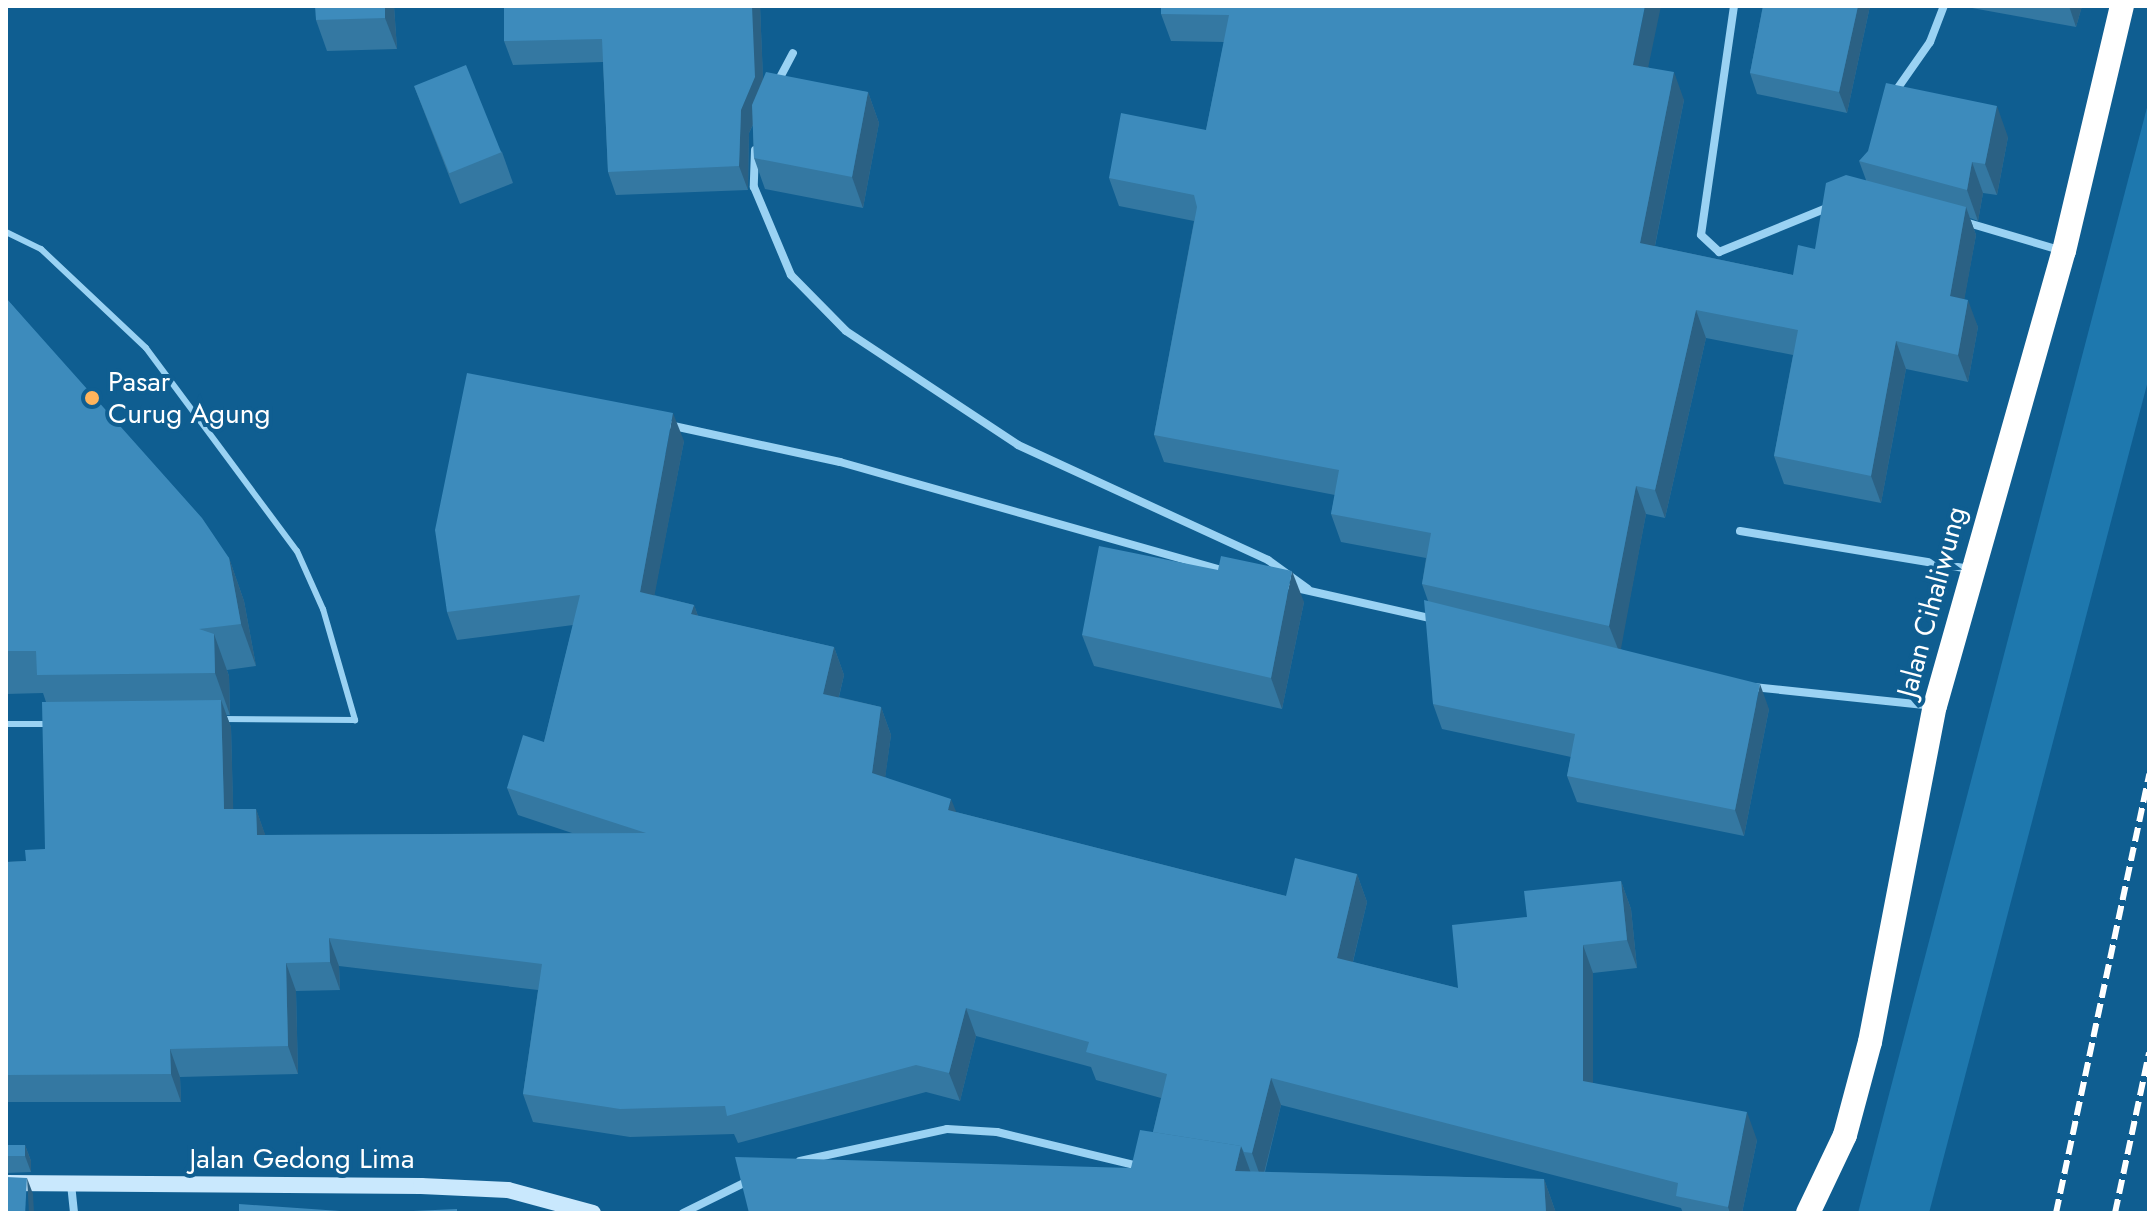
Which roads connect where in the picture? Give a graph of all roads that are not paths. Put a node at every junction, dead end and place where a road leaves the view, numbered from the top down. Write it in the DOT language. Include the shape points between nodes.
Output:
graph roads {
  1 [pos="1734,6"];
  2 [pos="1944,6"];
  3 [pos="2122,6"];
  4 [pos="793,53"];
  5 [pos="771,95"];
  6 [pos="1893,99"];
  7 [pos="756,134"];
  8 [pos="1843,201"];
  9 [pos="1947,217"];
  10 [pos="6,232"];
  11 [pos="2064,251"];
  12 [pos="654,422"];
  13 [pos="1740,531"];
  14 [pos="1971,569"];
  15 [pos="1239,575"];
  16 [pos="1283,585"];
  17 [pos="1312,592"];
  18 [pos="1444,621"];
  19 [pos="1733,684"];
  20 [pos="1935,706"];
  21 [pos="213,719"];
  22 [pos="6,724"];
  23 [pos="57,724"];
  24 [pos="780,1165"];
  25 [pos="1150,1169"];
  26 [pos="766,1172"];
  27 [pos="6,1183"];
  28 [pos="71,1183"];
  29 [pos="74,1213"];
  30 [pos="593,1213"];
  31 [pos="683,1213"];
  32 [pos="1808,1213"];
  1 -- 8 [label="street" via="1701,235 1719,252"];
  2 -- 6 [label="street"];
  3 -- 11 [label="highway, Jalan Cihaliwung"];
  4 -- 5 [label="street"];
  7 -- 17 [label="street" via="754,187 779,251 802,292 846,331 1018,445 1268,560"];
  9 -- 11 [label="street"];
  10 -- 21 [label="lane" via="41,249 146,348 297,551 323,609 355,720"];
  11 -- 14 [label="highway, Jalan Cihaliwung"];
  12 -- 15 [label="street" via="840,462"];
  13 -- 14 [label="street"];
  14 -- 20 [label="highway, Jalan Cihaliwung"];
  16 -- 17 [label="street"];
  17 -- 18 [label="street"];
  19 -- 20 [label="street"];
  20 -- 32 [label="highway, Jalan Cihaliwung" via="1870,1042 1845,1135"];
  22 -- 23 [label="lane"];
  24 -- 25 [label="street" via="947,1129 997,1132"];
  26 -- 31 [label="street"];
  27 -- 28 [label="street, Jalan Gedong Lima"];
  28 -- 29 [label="street"];
  28 -- 30 [label="street, Jalan Gedong Lima" via="508,1190"];
}
